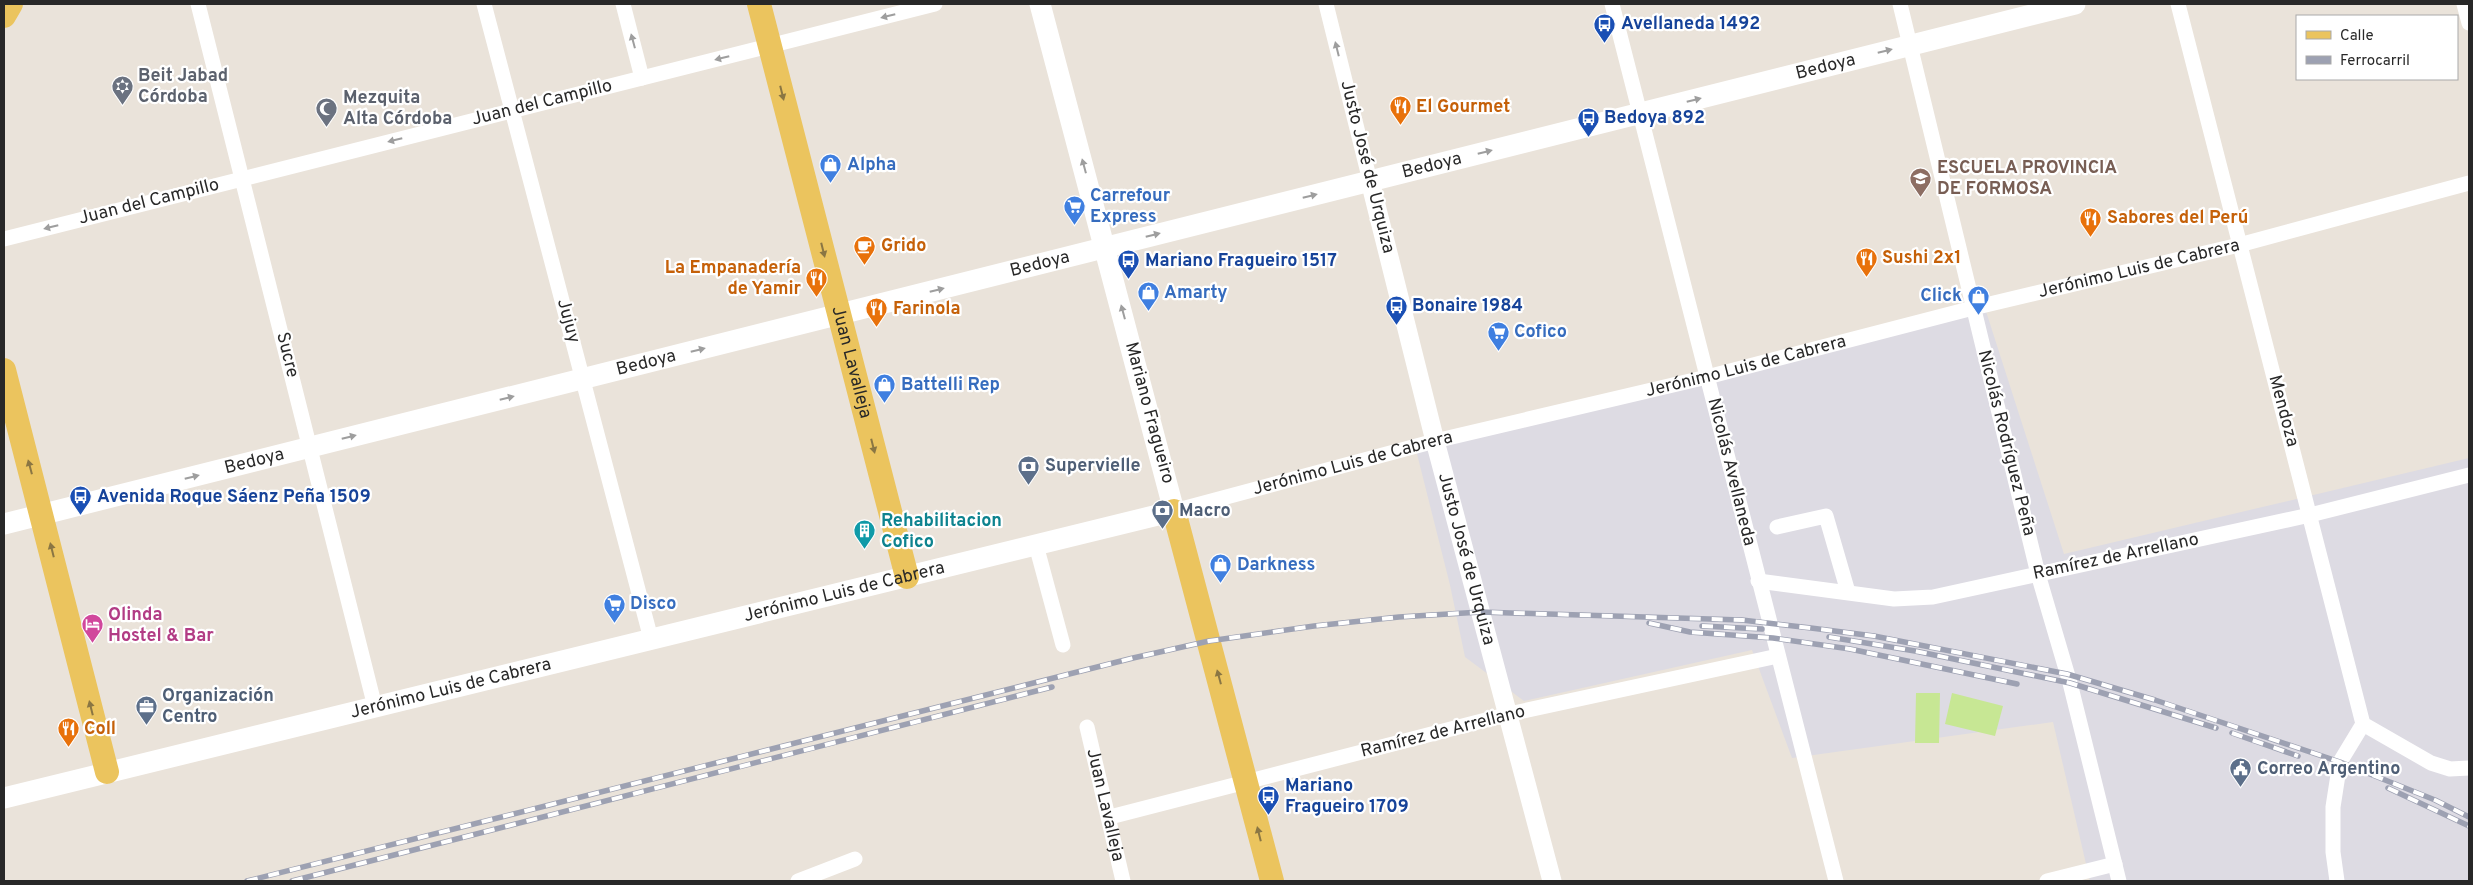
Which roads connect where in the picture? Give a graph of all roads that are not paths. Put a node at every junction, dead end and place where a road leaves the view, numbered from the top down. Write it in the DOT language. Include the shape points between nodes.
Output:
graph roads {
  1 [pos="11,4"];
  2 [pos="198,4"];
  3 [pos="484,4"];
  4 [pos="623,4"];
  5 [pos="759,4"];
  6 [pos="935,4"];
  7 [pos="1040,4"];
  8 [pos="1326,4"];
  9 [pos="1612,4"];
  10 [pos="1900,4"];
  11 [pos="2075,4"];
  12 [pos="2178,4"];
  13 [pos="2464,4"];
  14 [pos="4,16"];
  15 [pos="2469,23"];
  16 [pos="1910,45"];
  17 [pos="770,46"];
  18 [pos="642,78"];
  19 [pos="512,111"];
  20 [pos="1640,113"];
  21 [pos="242,179"];
  22 [pos="1370,181"];
  23 [pos="2469,183"];
  24 [pos="4,239"];
  25 [pos="2239,245"];
  26 [pos="1106,247"];
  27 [pos="1974,308"];
  28 [pos="839,314"];
  29 [pos="4,370"];
  30 [pos="1707,377"];
  31 [pos="583,379"];
  32 [pos="1435,440"];
  33 [pos="311,447"];
  34 [pos="2469,475"];
  35 [pos="1174,511"];
  36 [pos="42,514"];
  37 [pos="2310,515"];
  38 [pos="4,524"];
  39 [pos="1777,527"];
  40 [pos="1036,545"];
  41 [pos="2038,574"];
  42 [pos="907,576"];
  43 [pos="1758,581"];
  44 [pos="1848,592"];
  45 [pos="651,639"];
  46 [pos="1063,645"];
  47 [pos="1778,656"];
  48 [pos="375,707"];
  49 [pos="1508,714"];
  50 [pos="2363,724"];
  51 [pos="1087,727"];
  52 [pos="2469,768"];
  53 [pos="107,772"];
  54 [pos="1246,782"];
  55 [pos="4,798"];
  56 [pos="1110,817"];
  57 [pos="855,859"];
  58 [pos="2115,864"];
  59 [pos="827,876"];
  60 [pos="798,881"];
  61 [pos="1124,881"];
  62 [pos="1272,881"];
  63 [pos="1552,881"];
  64 [pos="1836,881"];
  65 [pos="2047,881"];
  66 [pos="2119,881"];
  67 [pos="2337,881"];
  1 -- 14 [label="main road"];
  2 -- 21 [label="street, Sucre"];
  3 -- 19 [label="street, Jujuy"];
  18 -- 4 [label="street, one-way"];
  5 -- 17 [label="main road, Juan Lavalleja"];
  6 -- 17 [label="street, Juan del Campillo, one-way"];
  26 -- 7 [label="main road, Mariano Fragueiro, one-way"];
  22 -- 8 [label="street, Justo José de Urquiza, one-way"];
  9 -- 20 [label="street, Nicolás Avellaneda"];
  10 -- 16 [label="street, Nicolás Rodríguez Peña"];
  11 -- 16 [label="main road, Bedoya"];
  12 -- 25 [label="street, Mendoza"];
  13 -- 15 [label="street"];
  20 -- 16 [label="main road, Bedoya, one-way"];
  16 -- 27 [label="street, Nicolás Rodríguez Peña"];
  17 -- 18 [label="street, Juan del Campillo, one-way"];
  17 -- 28 [label="main road, Juan Lavalleja, one-way"];
  18 -- 19 [label="street, Juan del Campillo"];
  19 -- 21 [label="street, Juan del Campillo, one-way"];
  19 -- 31 [label="street, Jujuy"];
  22 -- 20 [label="main road, Bedoya, one-way"];
  20 -- 30 [label="street, Nicolás Avellaneda"];
  21 -- 24 [label="street, Juan del Campillo, one-way"];
  21 -- 33 [label="street, Sucre"];
  26 -- 22 [label="main road, Bedoya, one-way"];
  22 -- 32 [label="street, Justo José de Urquiza"];
  23 -- 25 [label="street, Jerónimo Luis de Cabrera"];
  25 -- 27 [label="street, Jerónimo Luis de Cabrera"];
  25 -- 37 [label="street, Mendoza"];
  28 -- 26 [label="main road, Bedoya, one-way"];
  35 -- 26 [label="main road, Mariano Fragueiro, one-way"];
  27 -- 30 [label="street, Jerónimo Luis de Cabrera"];
  27 -- 41 [label="street, Nicolás Rodríguez Peña"];
  31 -- 28 [label="main road, Bedoya, one-way"];
  28 -- 42 [label="main road, Juan Lavalleja, one-way"];
  36 -- 29 [label="main road, one-way"];
  30 -- 32 [label="street, Jerónimo Luis de Cabrera"];
  30 -- 43 [label="street, Nicolás Avellaneda"];
  33 -- 31 [label="main road, Bedoya, one-way"];
  31 -- 45 [label="street, Jujuy"];
  32 -- 35 [label="street, Jerónimo Luis de Cabrera"];
  32 -- 49 [label="street, Justo José de Urquiza"];
  36 -- 33 [label="main road, Bedoya, one-way"];
  33 -- 48 [label="street, Sucre"];
  34 -- 37 [label="street, Ramírez de Arrellano"];
  35 -- 40 [label="main road, Jerónimo Luis de Cabrera"];
  54 -- 35 [label="main road, Mariano Fragueiro, one-way"];
  36 -- 38 [label="main road, Bedoya"];
  53 -- 36 [label="main road, one-way"];
  37 -- 41 [label="street, Ramírez de Arrellano"];
  37 -- 50 [label="street, Mendoza"];
  39 -- 44 [label="street" via="1826,516"];
  40 -- 42 [label="main road, Jerónimo Luis de Cabrera"];
  40 -- 46 [label="street"];
  41 -- 44 [label="street, Ramírez de Arrellano" via="1911,600"];
  41 -- 58 [label="street, Nicolás Rodríguez Peña" via="2070,683"];
  42 -- 45 [label="main road, Jerónimo Luis de Cabrera"];
  43 -- 44 [label="street, Ramírez de Arrellano"];
  43 -- 47 [label="street, Nicolás Avellaneda"];
  45 -- 48 [label="main road, Jerónimo Luis de Cabrera"];
  47 -- 49 [label="street, Ramírez de Arrellano"];
  47 -- 64 [label="street, Nicolás Avellaneda"];
  48 -- 53 [label="main road, Jerónimo Luis de Cabrera"];
  49 -- 54 [label="street, Ramírez de Arrellano"];
  49 -- 63 [label="street, Justo José de Urquiza"];
  50 -- 52 [label="street" via="2431,763 2450,769"];
  50 -- 67 [label="street" via="2340,762 2333,807"];
  51 -- 56 [label="street, Juan Lavalleja"];
  53 -- 55 [label="main road, Jerónimo Luis de Cabrera"];
  54 -- 56 [label="street, Ramírez de Arrellano"];
  62 -- 54 [label="main road, Mariano Fragueiro, one-way"];
  56 -- 61 [label="street, Juan Lavalleja"];
  57 -- 59 [label="street"];
  58 -- 65 [label="street"];
  58 -- 66 [label="street, Nicolás Rodríguez Peña"];
  59 -- 60 [label="street"];
}
